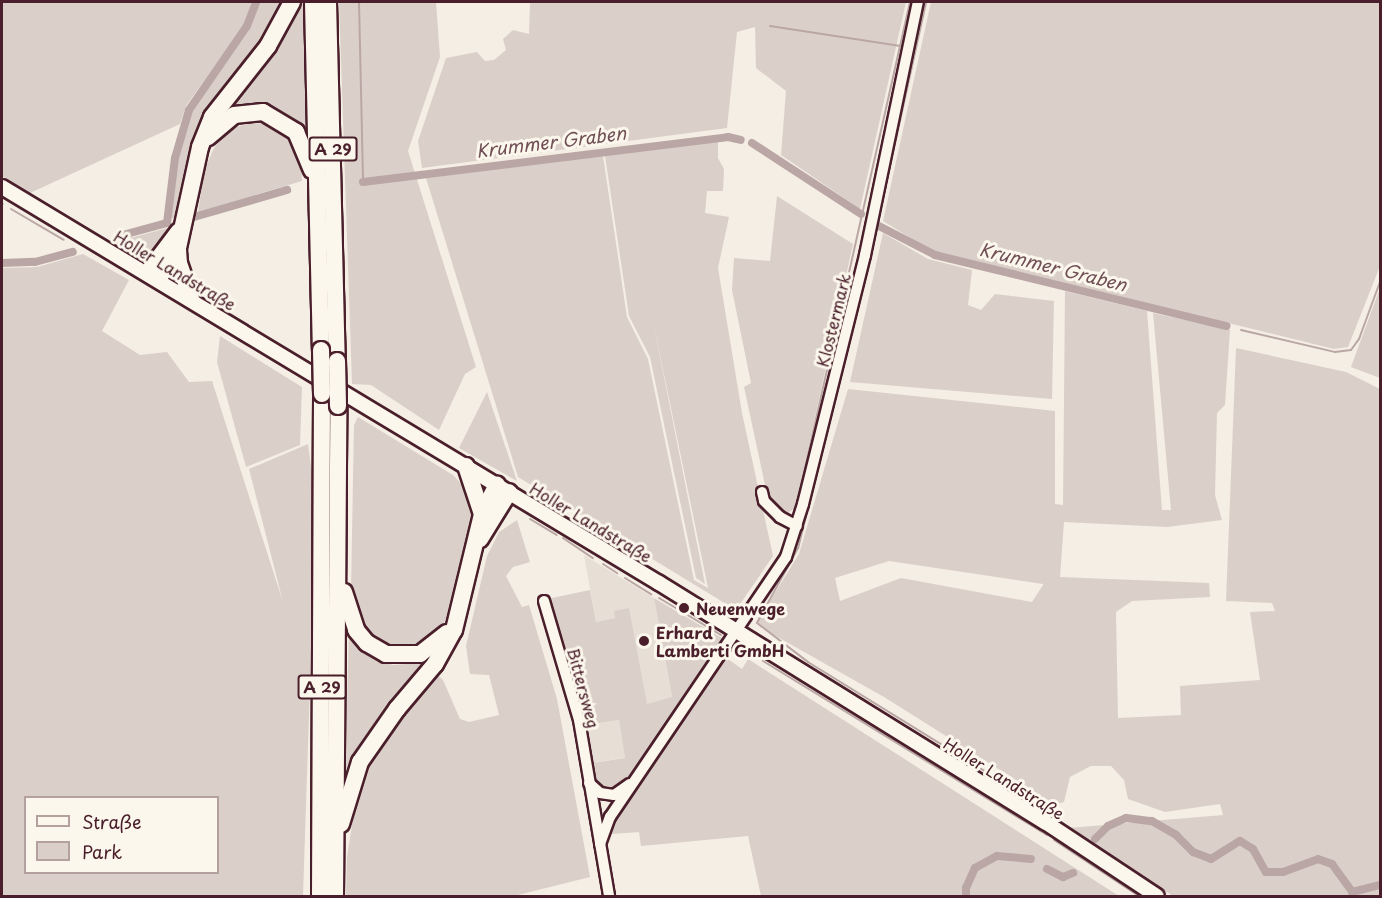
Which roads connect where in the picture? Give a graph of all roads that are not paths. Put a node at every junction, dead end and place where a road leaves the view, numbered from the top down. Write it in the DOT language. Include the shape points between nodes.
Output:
graph roads {
  1 [pos="292,2"];
  2 [pos="313,2"];
  3 [pos="328,2"];
  4 [pos="918,2"];
  5 [pos="200,147"];
  6 [pos="318,184"];
  7 [pos="2,187"];
  8 [pos="179,231"];
  9 [pos="178,249"];
  10 [pos="153,275"];
  11 [pos="191,298"];
  12 [pos="466,466"];
  13 [pos="503,489"];
  14 [pos="762,492"];
  15 [pos="482,514"];
  16 [pos="797,526"];
  17 [pos="476,545"];
  18 [pos="338,579"];
  19 [pos="544,601"];
  20 [pos="458,617"];
  21 [pos="738,632"];
  22 [pos="634,782"];
  23 [pos="589,783"];
  24 [pos="336,836"];
  25 [pos="600,844"];
  26 [pos="320,897"];
  27 [pos="335,897"];
  28 [pos="609,897"];
  29 [pos="1157,897"];
  1 -- 5 [label="highway" via="268,46 212,117"];
  2 -- 6 [label="highway, A 29"];
  3 -- 18 [label="highway, A 29, bridge"];
  4 -- 16 [label="street, Klostermark" via="865,255"];
  5 -- 6 [label="highway" via="215,127 234,115 263,112 296,132"];
  5 -- 8 [label="highway"];
  6 -- 26 [label="highway, A 29, bridge" via="322,394"];
  7 -- 10 [label="main road, Holler Landstraße"];
  8 -- 9 [label="highway"];
  8 -- 10 [label="highway"];
  9 -- 10 [label="highway"];
  9 -- 11 [label="highway"];
  10 -- 11 [label="main road, Holler Landstraße"];
  11 -- 12 [label="main road, Holler Landstraße"];
  12 -- 13 [label="main road, Holler Landstraße"];
  12 -- 15 [label="highway"];
  13 -- 15 [label="highway"];
  13 -- 17 [label="highway"];
  13 -- 21 [label="main road, Holler Landstraße"];
  14 -- 16 [label="street" via="764,501"];
  15 -- 17 [label="highway"];
  16 -- 21 [label="street, Klostermark" via="786,556"];
  17 -- 20 [label="highway"];
  18 -- 20 [label="highway" via="356,630 367,643 386,654 408,656 429,650"];
  18 -- 24 [label="highway, A 29"];
  19 -- 23 [label="street, Bittersweg" via="579,720"];
  20 -- 24 [label="highway" via="435,664 360,762"];
  21 -- 22 [label="street"];
  21 -- 29 [label="main road, Holler Landstraße" via="1045,822"];
  22 -- 23 [label="street" via="614,795 600,793"];
  22 -- 25 [label="street" via="610,817"];
  23 -- 25 [label="street, Bittersweg"];
  24 -- 27 [label="highway, A 29"];
  25 -- 28 [label="street, Bittersweg"];
}
